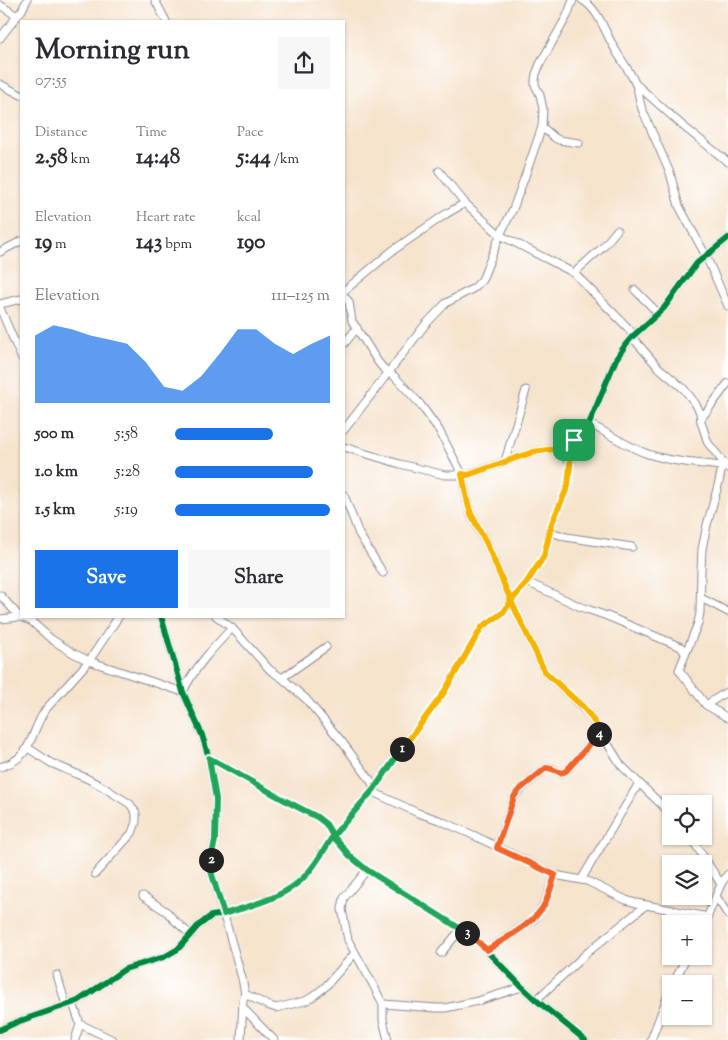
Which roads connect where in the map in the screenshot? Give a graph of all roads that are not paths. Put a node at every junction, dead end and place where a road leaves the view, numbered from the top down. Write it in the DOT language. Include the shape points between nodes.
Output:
graph roads {
  1 [pos="27,0"];
  2 [pos="155,0"];
  3 [pos="573,0"];
  4 [pos="582,0"];
  5 [pos="0,5"];
  6 [pos="17,16"];
  7 [pos="165,20"];
  8 [pos="0,38"];
  9 [pos="0,84"];
  10 [pos="636,85"];
  11 [pos="20,94"];
  12 [pos="542,126"];
  13 [pos="579,143"];
  14 [pos="728,162"];
  15 [pos="439,172"];
  16 [pos="465,203"];
  17 [pos="617,230"];
  18 [pos="500,235"];
  19 [pos="728,238"];
  20 [pos="20,242"];
  21 [pos="0,252"];
  22 [pos="706,256"];
  23 [pos="574,274"];
  24 [pos="345,290"];
  25 [pos="635,290"];
  26 [pos="345,297"];
  27 [pos="20,300"];
  28 [pos="728,306"];
  29 [pos="1,310"];
  30 [pos="658,313"];
  31 [pos="356,328"];
  32 [pos="632,337"];
  33 [pos="345,343"];
  34 [pos="20,354"];
  35 [pos="389,372"];
  36 [pos="728,383"];
  37 [pos="526,390"];
  38 [pos="701,419"];
  39 [pos="589,424"];
  40 [pos="345,429"];
  41 [pos="574,440"];
  42 [pos="345,447"];
  43 [pos="555,449"];
  44 [pos="505,461"];
  45 [pos="571,462"];
  46 [pos="724,465"];
  47 [pos="462,474"];
  48 [pos="345,498"];
  49 [pos="551,532"];
  50 [pos="632,547"];
  51 [pos="383,572"];
  52 [pos="527,582"];
  53 [pos="0,595"];
  54 [pos="701,598"];
  55 [pos="511,601"];
  56 [pos="504,612"];
  57 [pos="728,612"];
  58 [pos="519,615"];
  59 [pos="20,617"];
  60 [pos="22,618"];
  61 [pos="118,618"];
  62 [pos="162,618"];
  63 [pos="219,618"];
  64 [pos="0,619"];
  65 [pos="232,628"];
  66 [pos="326,647"];
  67 [pos="683,650"];
  68 [pos="88,661"];
  69 [pos="282,678"];
  70 [pos="728,691"];
  71 [pos="183,692"];
  72 [pos="706,705"];
  73 [pos="728,718"];
  74 [pos="601,732"];
  75 [pos="28,748"];
  76 [pos="209,758"];
  77 [pos="0,767"];
  78 [pos="639,783"];
  79 [pos="374,789"];
  80 [pos="662,805"];
  81 [pos="333,836"];
  82 [pos="696,845"];
  83 [pos="497,848"];
  84 [pos="367,870"];
  85 [pos="95,874"];
  86 [pos="728,874"];
  87 [pos="555,875"];
  88 [pos="581,880"];
  89 [pos="721,884"];
  90 [pos="143,896"];
  91 [pos="716,896"];
  92 [pos="646,905"];
  93 [pos="224,914"];
  94 [pos="698,915"];
  95 [pos="709,915"];
  96 [pos="728,915"];
  97 [pos="461,929"];
  98 [pos="191,935"];
  99 [pos="487,950"];
  100 [pos="355,953"];
  101 [pos="441,953"];
  102 [pos="56,975"];
  103 [pos="522,987"];
  104 [pos="245,994"];
  105 [pos="536,1000"];
  106 [pos="69,1004"];
  107 [pos="383,1004"];
  108 [pos="243,1008"];
  109 [pos="662,1011"];
  110 [pos="80,1024"];
  111 [pos="0,1030"];
  112 [pos="75,1040"];
  113 [pos="113,1040"];
  114 [pos="241,1040"];
  115 [pos="274,1040"];
  116 [pos="388,1040"];
  117 [pos="585,1040"];
  118 [pos="651,1040"];
  1 -- 6 [label="street"];
  2 -- 7 [label="street"];
  3 -- 12 [label="street" via="534,80 543,109"];
  4 -- 10 [label="street" via="597,16"];
  5 -- 6 [label="street"];
  6 -- 8 [label="street"];
  9 -- 11 [label="street"];
  10 -- 14 [label="street"];
  10 -- 22 [label="street" via="642,109 670,172 679,206"];
  12 -- 13 [label="street" via="559,140"];
  12 -- 18 [label="street"];
  15 -- 16 [label="street"];
  16 -- 18 [label="street"];
  16 -- 24 [label="street" via="404,242"];
  17 -- 23 [label="street"];
  18 -- 23 [label="street"];
  18 -- 35 [label="street" via="478,285 446,303"];
  19 -- 22 [label="street"];
  20 -- 21 [label="street"];
  22 -- 28 [label="street"];
  22 -- 30 [label="street"];
  23 -- 32 [label="street" via="630,330"];
  25 -- 30 [label="street"];
  26 -- 31 [label="street"];
  27 -- 29 [label="street"];
  29 -- 34 [label="street"];
  30 -- 32 [label="street"];
  31 -- 33 [label="street"];
  31 -- 35 [label="street" via="378,362"];
  32 -- 38 [label="street" via="690,396"];
  32 -- 39 [label="street" via="616,359"];
  35 -- 40 [label="street"];
  35 -- 47 [label="street" via="429,415"];
  36 -- 38 [label="street"];
  37 -- 44 [label="street"];
  38 -- 46 [label="street" via="708,443"];
  39 -- 41 [label="street"];
  39 -- 46 [label="street" via="649,454 675,461"];
  41 -- 43 [label="street"];
  41 -- 45 [label="street"];
  42 -- 47 [label="street" via="445,475"];
  43 -- 44 [label="street"];
  43 -- 45 [label="street"];
  44 -- 47 [label="street" via="468,475"];
  45 -- 49 [label="street" via="568,486"];
  46 -- 54 [label="street" via="702,549"];
  47 -- 55 [label="street" via="471,514"];
  48 -- 51 [label="street" via="359,534"];
  49 -- 50 [label="street"];
  49 -- 52 [label="street" via="544,556"];
  52 -- 55 [label="street"];
  52 -- 67 [label="street"];
  53 -- 59 [label="street"];
  54 -- 57 [label="street"];
  54 -- 67 [label="street" via="698,623"];
  55 -- 56 [label="street"];
  55 -- 58 [label="street"];
  56 -- 58 [label="street"];
  56 -- 79 [label="street" via="482,627 443,694"];
  58 -- 74 [label="street" via="545,672 583,707"];
  59 -- 64 [label="street"];
  60 -- 68 [label="street"];
  61 -- 68 [label="street"];
  62 -- 71 [label="street"];
  63 -- 65 [label="street"];
  65 -- 69 [label="street" via="270,670"];
  65 -- 71 [label="street" via="196,670"];
  66 -- 69 [label="street"];
  67 -- 72 [label="street" via="678,670"];
  68 -- 71 [label="street"];
  68 -- 75 [label="street" via="43,713"];
  69 -- 79 [label="street" via="306,699 343,743"];
  70 -- 72 [label="street"];
  71 -- 76 [label="street"];
  72 -- 73 [label="street"];
  74 -- 78 [label="street" via="616,758"];
  74 -- 83 [label="street" via="566,771 561,773 546,768 518,791 512,800"];
  75 -- 77 [label="street" via="9,764"];
  75 -- 85 [label="street" via="102,787 130,804 136,813 132,833"];
  76 -- 81 [label="street" via="317,817"];
  76 -- 93 [label="street" via="216,799 211,871"];
  78 -- 80 [label="street"];
  78 -- 88 [label="street"];
  79 -- 81 [label="street"];
  79 -- 83 [label="street" via="385,798"];
  81 -- 84 [label="street"];
  81 -- 93 [label="street" via="307,874 292,887"];
  82 -- 89 [label="street"];
  83 -- 87 [label="street"];
  84 -- 97 [label="street"];
  84 -- 100 [label="street" via="342,902 348,940"];
  86 -- 89 [label="street"];
  87 -- 88 [label="street"];
  87 -- 99 [label="street" via="538,915"];
  88 -- 92 [label="street" via="626,900"];
  89 -- 91 [label="street"];
  90 -- 98 [label="street" via="167,912"];
  91 -- 95 [label="street"];
  91 -- 96 [label="street"];
  92 -- 94 [label="street"];
  92 -- 105 [label="street"];
  93 -- 98 [label="street" via="205,920"];
  93 -- 104 [label="street"];
  97 -- 99 [label="street"];
  97 -- 101 [label="street"];
  98 -- 106 [label="street" via="178,949 164,957 125,969"];
  99 -- 103 [label="street"];
  100 -- 104 [label="street" via="325,987 305,1001 276,1008"];
  100 -- 107 [label="street"];
  102 -- 106 [label="street"];
  103 -- 105 [label="street"];
  103 -- 107 [label="street" via="445,1008"];
  104 -- 108 [label="street"];
  105 -- 117 [label="street"];
  106 -- 110 [label="street"];
  106 -- 111 [label="street"];
  107 -- 116 [label="street"];
  108 -- 114 [label="street"];
  108 -- 115 [label="street"];
  109 -- 118 [label="street"];
  110 -- 112 [label="street"];
  110 -- 113 [label="street"];
}
